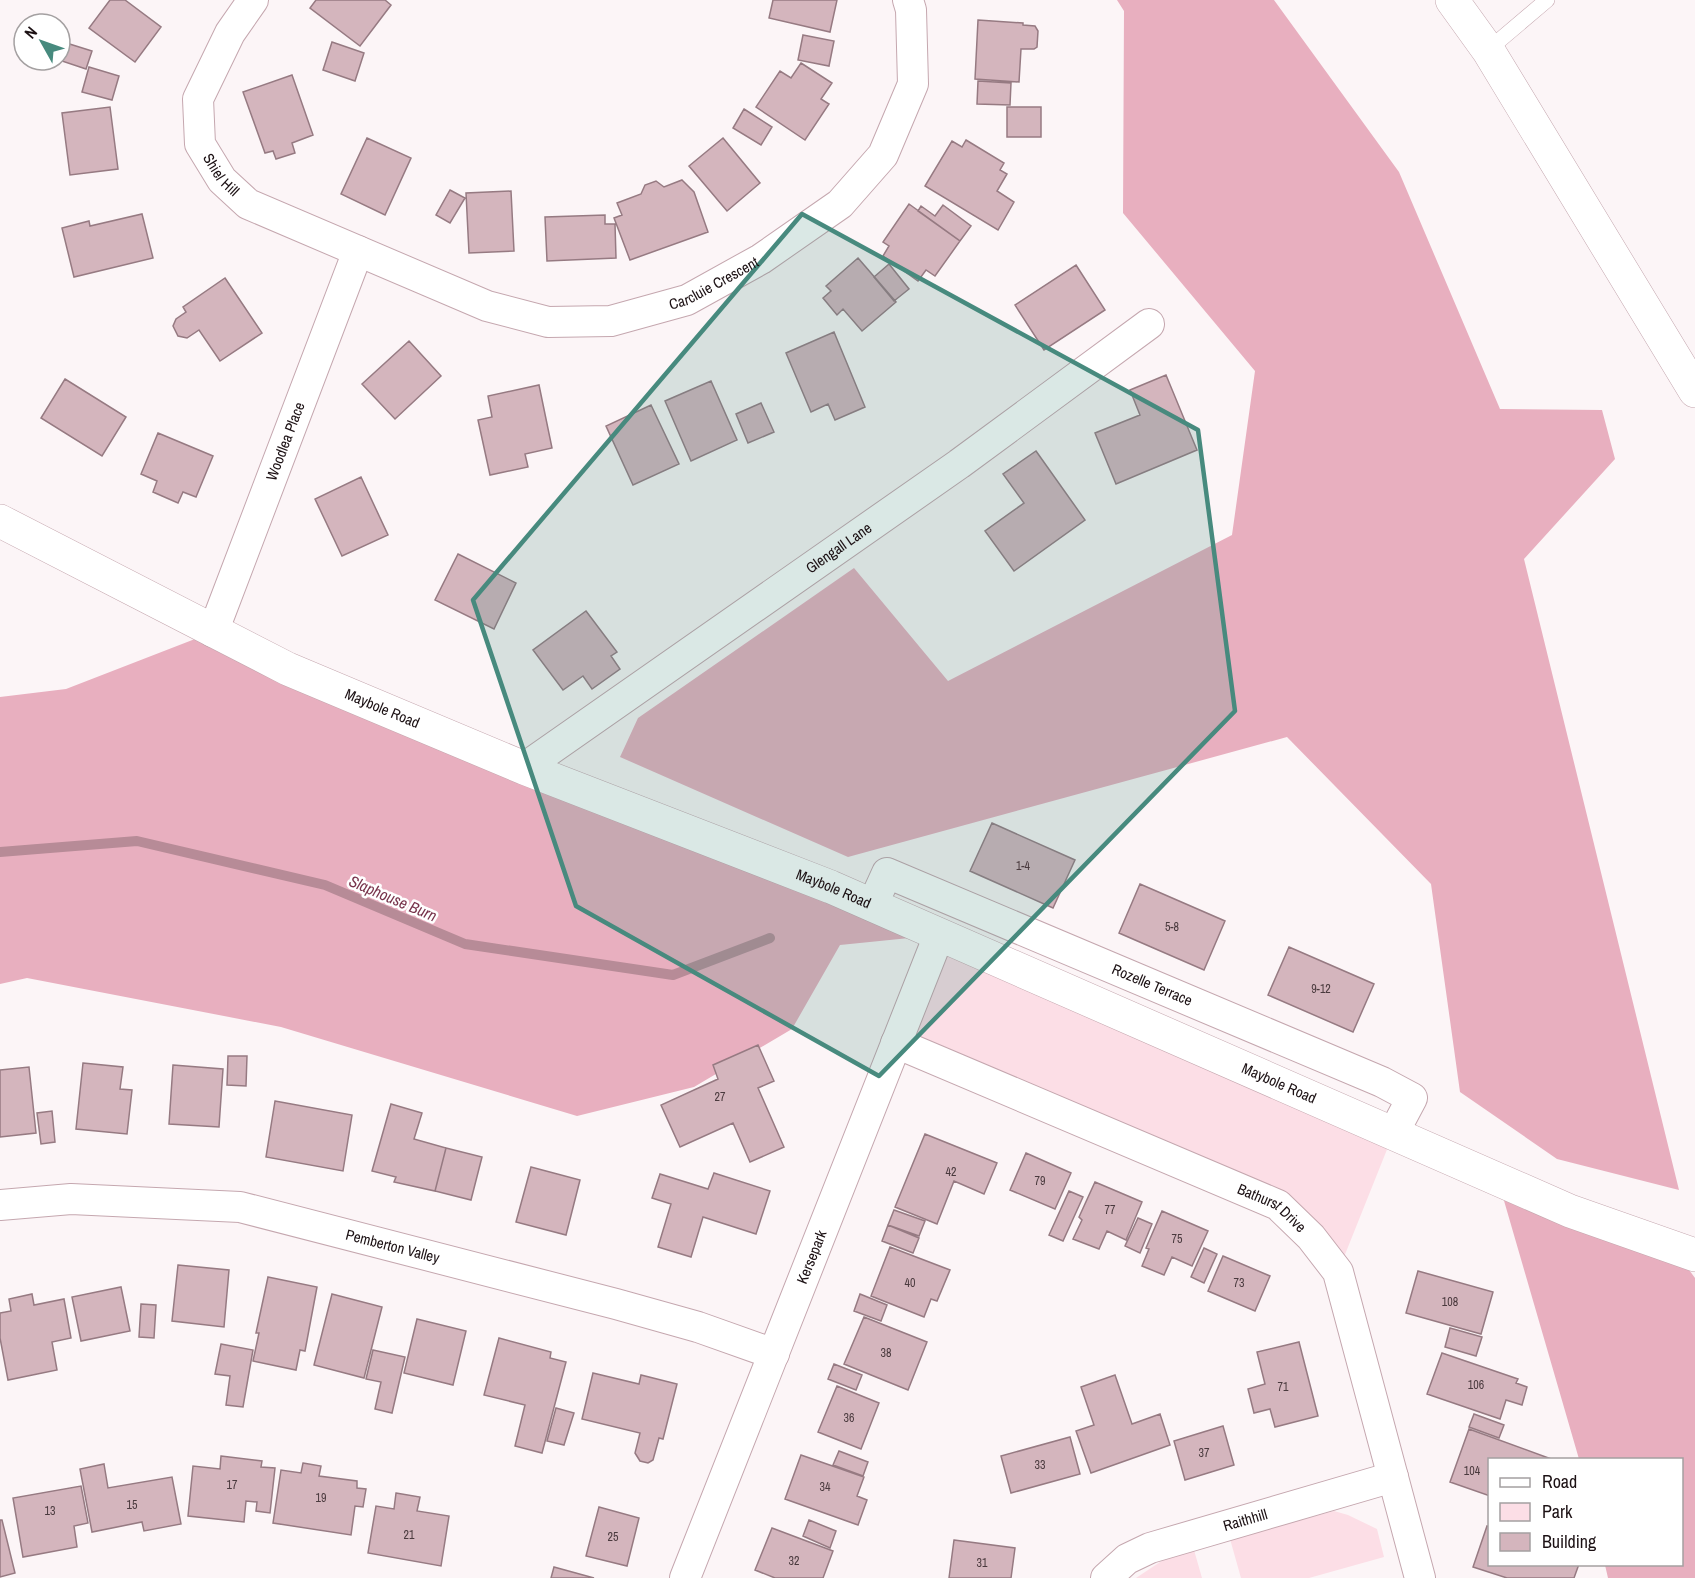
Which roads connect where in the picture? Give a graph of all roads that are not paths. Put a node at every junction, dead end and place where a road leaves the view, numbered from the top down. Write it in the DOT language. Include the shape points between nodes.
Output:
graph roads {
  1 [pos="253,0"];
  2 [pos="908,0"];
  3 [pos="1452,0"];
  4 [pos="1547,0"];
  5 [pos="1488,50"];
  6 [pos="358,251"];
  7 [pos="1149,324"];
  8 [pos="1695,391"];
  9 [pos="0,521"];
  10 [pos="213,632"];
  11 [pos="524,768"];
  12 [pos="872,906"];
  13 [pos="939,935"];
  14 [pos="896,1043"];
  15 [pos="1394,1132"];
  16 [pos="0,1205"];
  17 [pos="1687,1256"];
  18 [pos="774,1354"];
  19 [pos="1393,1477"];
  20 [pos="685,1578"];
  21 [pos="1107,1578"];
  22 [pos="1420,1578"];
  1 -- 6 [label="street, Shiel Hill" via="230,33 198,99 200,144 222,180 248,204"];
  2 -- 6 [label="street, Carcluie Crescent" via="913,84 883,155 840,204 761,258 687,300 611,321 548,322 487,306"];
  3 -- 5 [label="main road"];
  4 -- 5 [label="lane"];
  5 -- 8 [label="main road"];
  6 -- 10 [label="street, Woodlea Place"];
  7 -- 11 [label="street, Glengall Lane" via="949,470"];
  9 -- 10 [label="main road, Maybole Road"];
  10 -- 11 [label="main road, Maybole Road" via="288,669"];
  11 -- 12 [label="main road, Maybole Road"];
  12 -- 13 [label="main road, Maybole Road"];
  12 -- 15 [label="street, Rozelle Terrace" via="887,873 1382,1082 1412,1098"];
  13 -- 14 [label="street, Kersepark"];
  13 -- 15 [label="main road, Maybole Road"];
  14 -- 18 [label="street, Kersepark"];
  14 -- 19 [label="street, Bathurst Drive" via="1278,1205 1311,1237 1338,1272"];
  15 -- 17 [label="main road, Maybole Road" via="1570,1211"];
  16 -- 18 [label="street, Pemberton Valley" via="71,1199 240,1207 616,1304 699,1327"];
  18 -- 20 [label="street, Kersepark"];
  19 -- 21 [label="street, Raithhill" via="1150,1548 1127,1559"];
  19 -- 22 [label="street, Bathurst Drive"];
}
